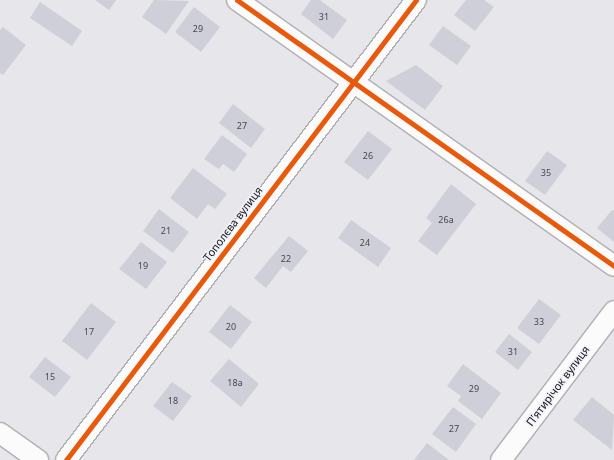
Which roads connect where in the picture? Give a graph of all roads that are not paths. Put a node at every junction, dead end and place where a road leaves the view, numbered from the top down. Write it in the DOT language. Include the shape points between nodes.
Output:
graph roads {
  1 [pos="237,0"];
  2 [pos="416,0"];
  3 [pos="354,82"];
  4 [pos="614,266"];
  5 [pos="614,311"];
  6 [pos="0,432"];
  7 [pos="38,460"];
  8 [pos="66,460"];
  9 [pos="501,460"];
  1 -- 3 [label="street"];
  2 -- 3 [label="street, Тополєва вулиця"];
  3 -- 4 [label="street"];
  3 -- 8 [label="street, Тополєва вулиця"];
  5 -- 9 [label="street, П’ятирічок вулиця"];
  6 -- 7 [label="street"];
}
